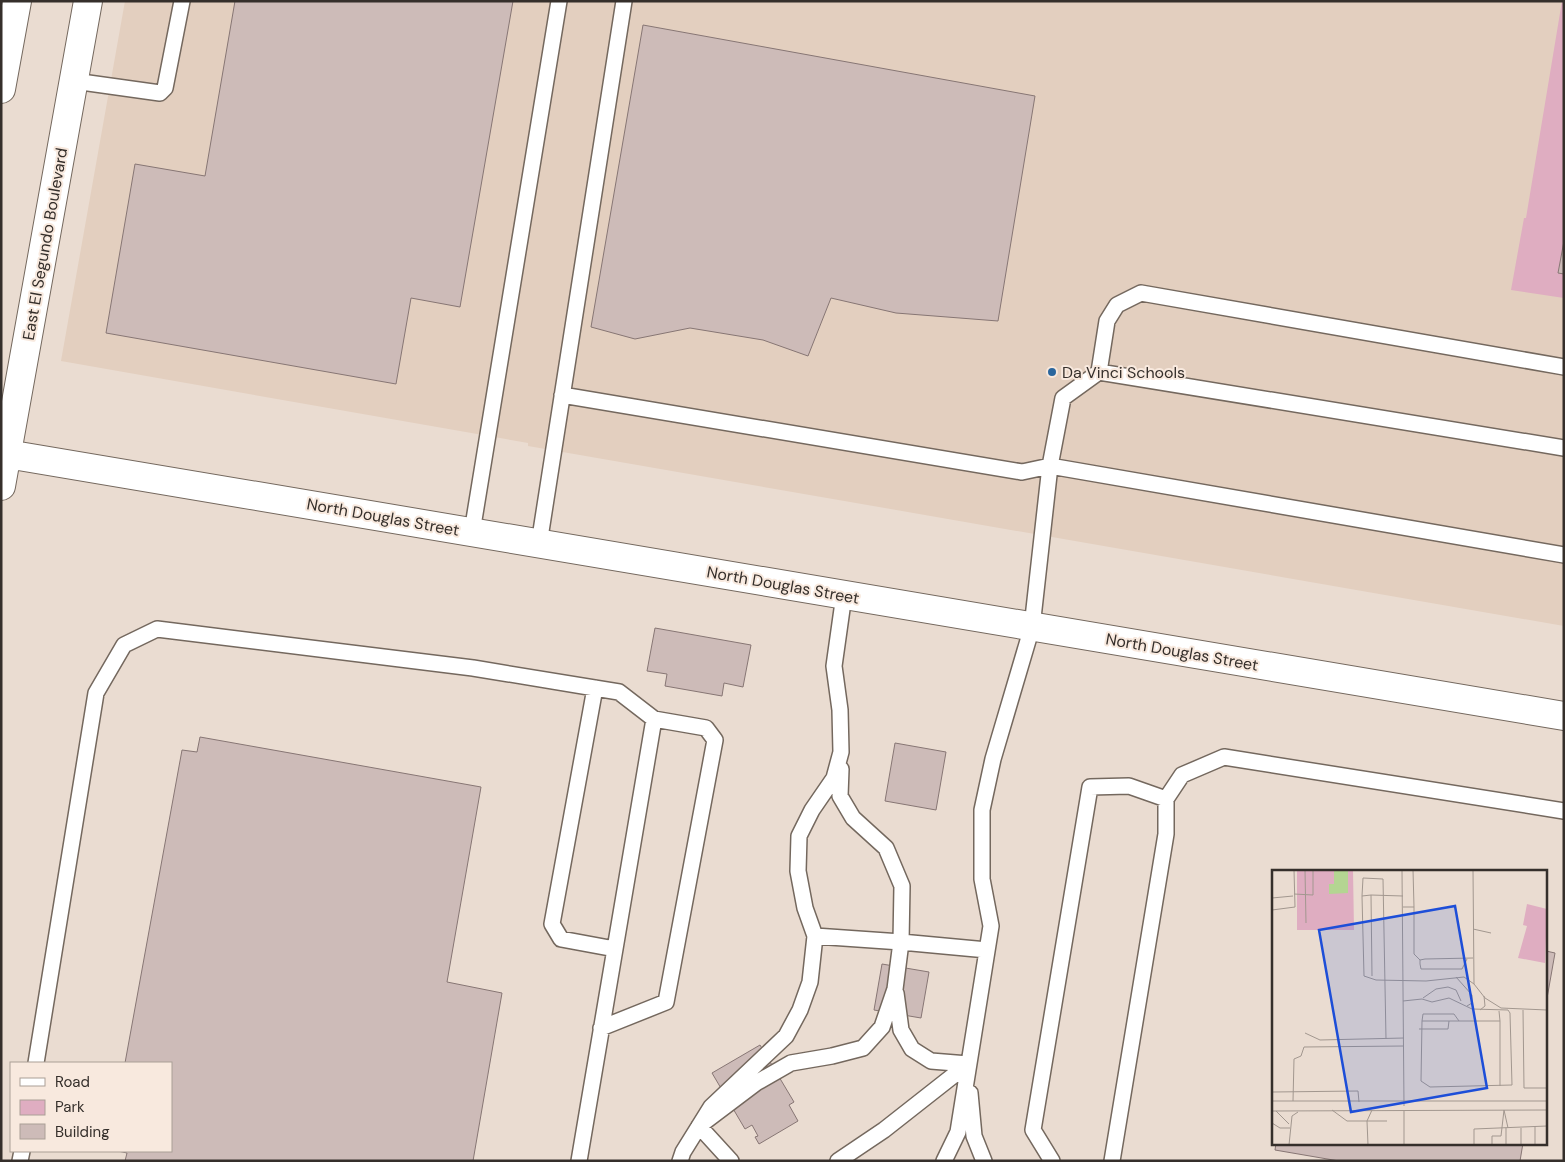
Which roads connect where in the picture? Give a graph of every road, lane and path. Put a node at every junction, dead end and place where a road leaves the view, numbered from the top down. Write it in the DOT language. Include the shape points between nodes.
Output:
graph roads {
  1 [pos="17,1"];
  2 [pos="88,1"];
  3 [pos="182,1"];
  4 [pos="559,1"];
  5 [pos="624,1"];
  6 [pos="74,81"];
  7 [pos="1,89"];
  8 [pos="1564,367"];
  9 [pos="1099,372"];
  10 [pos="562,395"];
  11 [pos="1564,448"];
  12 [pos="4,454"];
  13 [pos="1050,466"];
  14 [pos="1,486"];
  15 [pos="472,532"];
  16 [pos="539,544"];
  17 [pos="1564,555"];
  18 [pos="844,595"];
  19 [pos="1032,627"];
  20 [pos="595,688"];
  21 [pos="1564,716"];
  22 [pos="654,719"];
  23 [pos="841,752"];
  24 [pos="1166,798"];
  25 [pos="1564,811"];
  26 [pos="816,936"];
  27 [pos="901,942"];
  28 [pos="615,949"];
  29 [pos="988,950"];
  30 [pos="895,989"];
  31 [pos="601,1028"];
  32 [pos="36,1062"];
  33 [pos="968,1064"];
  34 [pos="699,1126"];
  35 [pos="578,1161"];
  36 [pos="680,1161"];
  37 [pos="731,1161"];
  38 [pos="838,1161"];
  39 [pos="944,1161"];
  40 [pos="984,1161"];
  41 [pos="1052,1161"];
  42 [pos="1112,1161"];
  1 -- 7 [label="main road"];
  2 -- 6 [label="main road, East El Segundo Boulevard"];
  3 -- 6 [label="lane" via="165,88 160,93"];
  4 -- 15 [label="lane"];
  5 -- 10 [label="lane"];
  6 -- 12 [label="main road, East El Segundo Boulevard"];
  8 -- 9 [label="lane" via="1141,293 1117,305 1107,321"];
  9 -- 11 [label="lane"];
  9 -- 13 [label="lane" via="1063,398"];
  10 -- 13 [label="lane" via="1022,472"];
  10 -- 16 [label="lane"];
  12 -- 14 [label="main road, East El Segundo Boulevard"];
  12 -- 15 [label="main road, North Douglas Street"];
  13 -- 17 [label="lane"];
  13 -- 19 [label="lane"];
  15 -- 16 [label="main road, North Douglas Street"];
  16 -- 18 [label="main road, North Douglas Street"];
  18 -- 19 [label="main road, North Douglas Street"];
  18 -- 23 [label="lane" via="834,666"];
  19 -- 21 [label="main road, North Douglas Street"];
  19 -- 29 [label="lane" via="982,810 982,879 991,926"];
  20 -- 22 [label="lane" via="619,692"];
  20 -- 28 [label="lane" via="552,924 561,939"];
  20 -- 32 [label="lane" via="472,668 157,628 124,645 96,692"];
  22 -- 28 [label="lane"];
  22 -- 31 [label="lane" via="706,728 715,740 666,1002"];
  23 -- 26 [label="lane" via="834,778 799,836 798,871 805,908"];
  23 -- 27 [label="lane" via="840,796 853,818 886,848 902,886"];
  24 -- 25 [label="lane" via="1182,775 1224,756"];
  24 -- 41 [label="lane" via="1128,786 1090,787 1033,1130"];
  24 -- 42 [label="lane" via="1166,834"];
  26 -- 27 [label="lane"];
  26 -- 34 [label="lane" via="810,982 786,1036 711,1106"];
  27 -- 29 [label="lane"];
  27 -- 30 [label="lane"];
  28 -- 31 [label="lane"];
  29 -- 33 [label="lane"];
  30 -- 33 [label="lane" via="901,1030 912,1049 931,1062"];
  30 -- 34 [label="lane" via="882,1027 863,1048 791,1063 756,1083"];
  31 -- 35 [label="lane"];
  33 -- 38 [label="lane" via="884,1130"];
  33 -- 39 [label="lane" via="958,1132"];
  33 -- 40 [label="lane" via="974,1136"];
  34 -- 36 [label="lane"];
  34 -- 37 [label="lane"];
}
